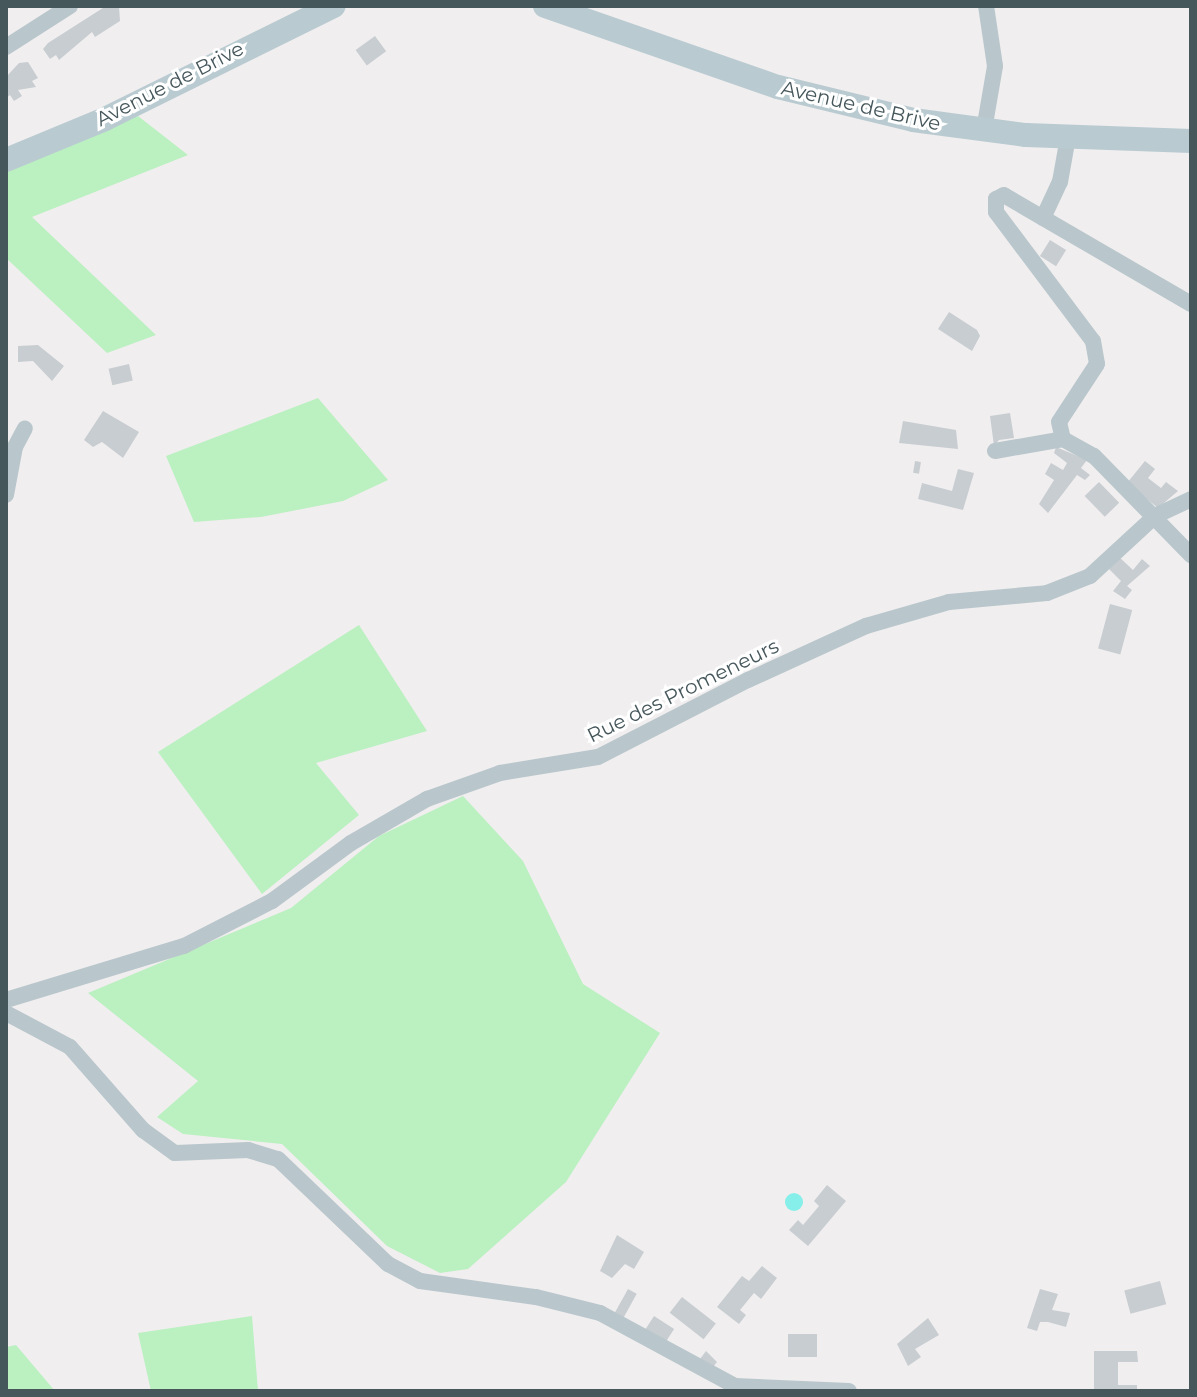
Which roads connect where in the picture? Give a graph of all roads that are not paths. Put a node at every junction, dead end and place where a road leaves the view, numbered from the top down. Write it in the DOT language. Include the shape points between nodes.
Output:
graph roads {
  1 [pos="70,6"];
  2 [pos="334,6"];
  3 [pos="545,6"];
  4 [pos="986,6"];
  5 [pos="6,47"];
  6 [pos="984,130"];
  7 [pos="1068,137"];
  8 [pos="1191,141"];
  9 [pos="6,160"];
  10 [pos="1043,218"];
  11 [pos="1191,304"];
  12 [pos="25,428"];
  13 [pos="1063,439"];
  14 [pos="995,451"];
  15 [pos="6,495"];
  16 [pos="1191,499"];
  17 [pos="1155,516"];
  18 [pos="1191,555"];
  19 [pos="6,1000"];
  20 [pos="6,1013"];
  21 [pos="849,1391"];
  1 -- 5 [label="street"];
  2 -- 9 [label="street, Avenue de Brive" via="105,119"];
  3 -- 6 [label="street, Avenue de Brive" via="778,87 913,120"];
  4 -- 6 [label="street" via="995,66"];
  6 -- 7 [label="street, Avenue de Brive"];
  7 -- 8 [label="street, Avenue de Brive"];
  7 -- 10 [label="street" via="1060,182"];
  10 -- 11 [label="street"];
  10 -- 13 [label="street" via="1004,195 996,199 996,212 1093,341 1097,364 1059,422"];
  12 -- 15 [label="street" via="15,447"];
  13 -- 14 [label="street"];
  13 -- 17 [label="street" via="1094,456"];
  16 -- 17 [label="street, Rue des Promeneurs"];
  17 -- 18 [label="street"];
  17 -- 19 [label="street, Rue des Promeneurs" via="1090,576 1047,593 949,602 866,626 598,757 500,773 427,799 351,843 272,901 184,946"];
  20 -- 21 [label="street" via="70,1047 143,1130 175,1153 248,1150 278,1159 388,1264 420,1281 600,1313 632,1327 707,1376 735,1386"];
}
